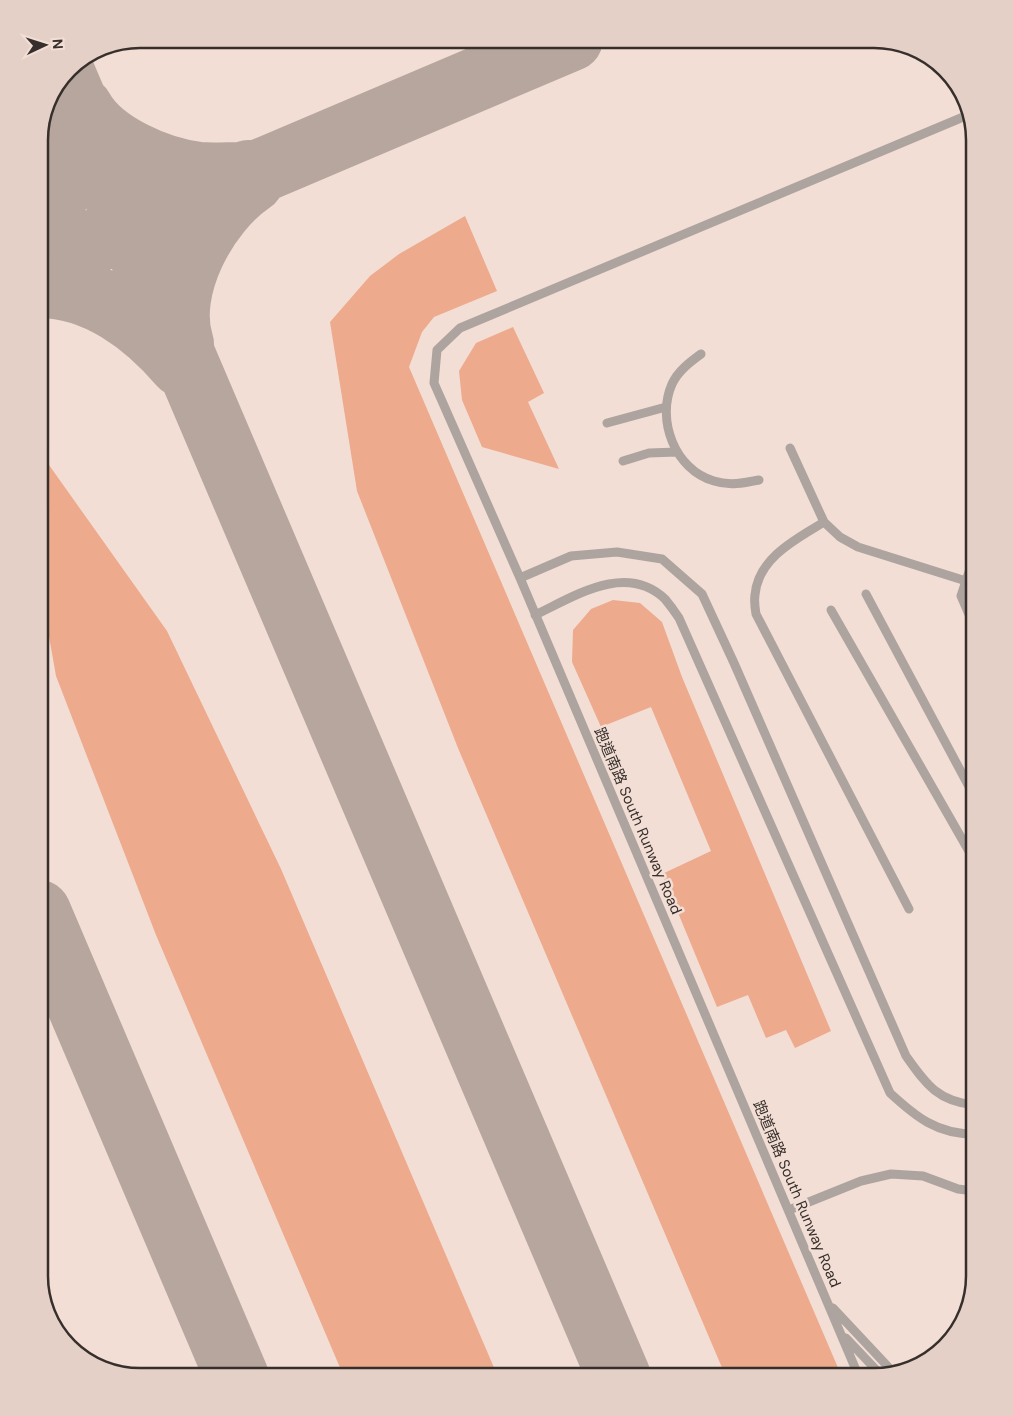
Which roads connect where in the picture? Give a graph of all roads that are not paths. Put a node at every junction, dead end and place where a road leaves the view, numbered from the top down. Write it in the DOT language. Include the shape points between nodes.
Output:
graph roads {
  1 [pos="963,118"];
  2 [pos="701,354"];
  3 [pos="666,407"];
  4 [pos="607,423"];
  5 [pos="790,448"];
  6 [pos="677,452"];
  7 [pos="623,460"];
  8 [pos="759,480"];
  9 [pos="824,522"];
  10 [pos="520,578"];
  11 [pos="966,581"];
  12 [pos="866,594"];
  13 [pos="966,608"];
  14 [pos="832,610"];
  15 [pos="535,615"];
  16 [pos="966,781"];
  17 [pos="966,846"];
  18 [pos="909,909"];
  19 [pos="966,1104"];
  20 [pos="966,1134"];
  21 [pos="966,1190"];
  22 [pos="789,1210"];
  23 [pos="828,1302"];
  24 [pos="842,1337"];
  25 [pos="889,1367"];
  26 [pos="855,1368"];
  27 [pos="874,1368"];
  1 -- 10 [label="lane, 跑道南路 South Runway Road" via="460,328 437,350 434,383"];
  2 -- 3 [label="lane" via="686,365 672,384"];
  3 -- 4 [label="lane"];
  3 -- 6 [label="lane" via="668,430"];
  5 -- 9 [label="lane"];
  6 -- 7 [label="lane" via="648,453"];
  6 -- 8 [label="lane" via="692,470 713,481 736,484"];
  9 -- 11 [label="lane" via="840,537 858,547"];
  9 -- 18 [label="lane" via="770,560 760,576 755,594 756,614"];
  10 -- 15 [label="lane, 跑道南路 South Runway Road"];
  10 -- 19 [label="lane" via="570,556 617,552 662,560 702,594 906,1056 928,1087 957,1103"];
  11 -- 13 [label="lane" via="961,596"];
  12 -- 16 [label="lane"];
  14 -- 17 [label="lane"];
  15 -- 20 [label="lane" via="610,583 630,582 665,599 679,618 890,1093 932,1126"];
  15 -- 22 [label="lane, 跑道南路 South Runway Road"];
  21 -- 22 [label="lane" via="923,1176 891,1174 861,1181"];
  22 -- 23 [label="lane, 跑道南路 South Runway Road"];
  23 -- 24 [label="lane, 跑道南路 South Runway Road"];
  23 -- 25 [label="lane, 跑道南路 South Runway Road"];
  24 -- 26 [label="lane, 跑道南路 South Runway Road"];
  24 -- 27 [label="lane, 跑道南路 South Runway Road"];
}
